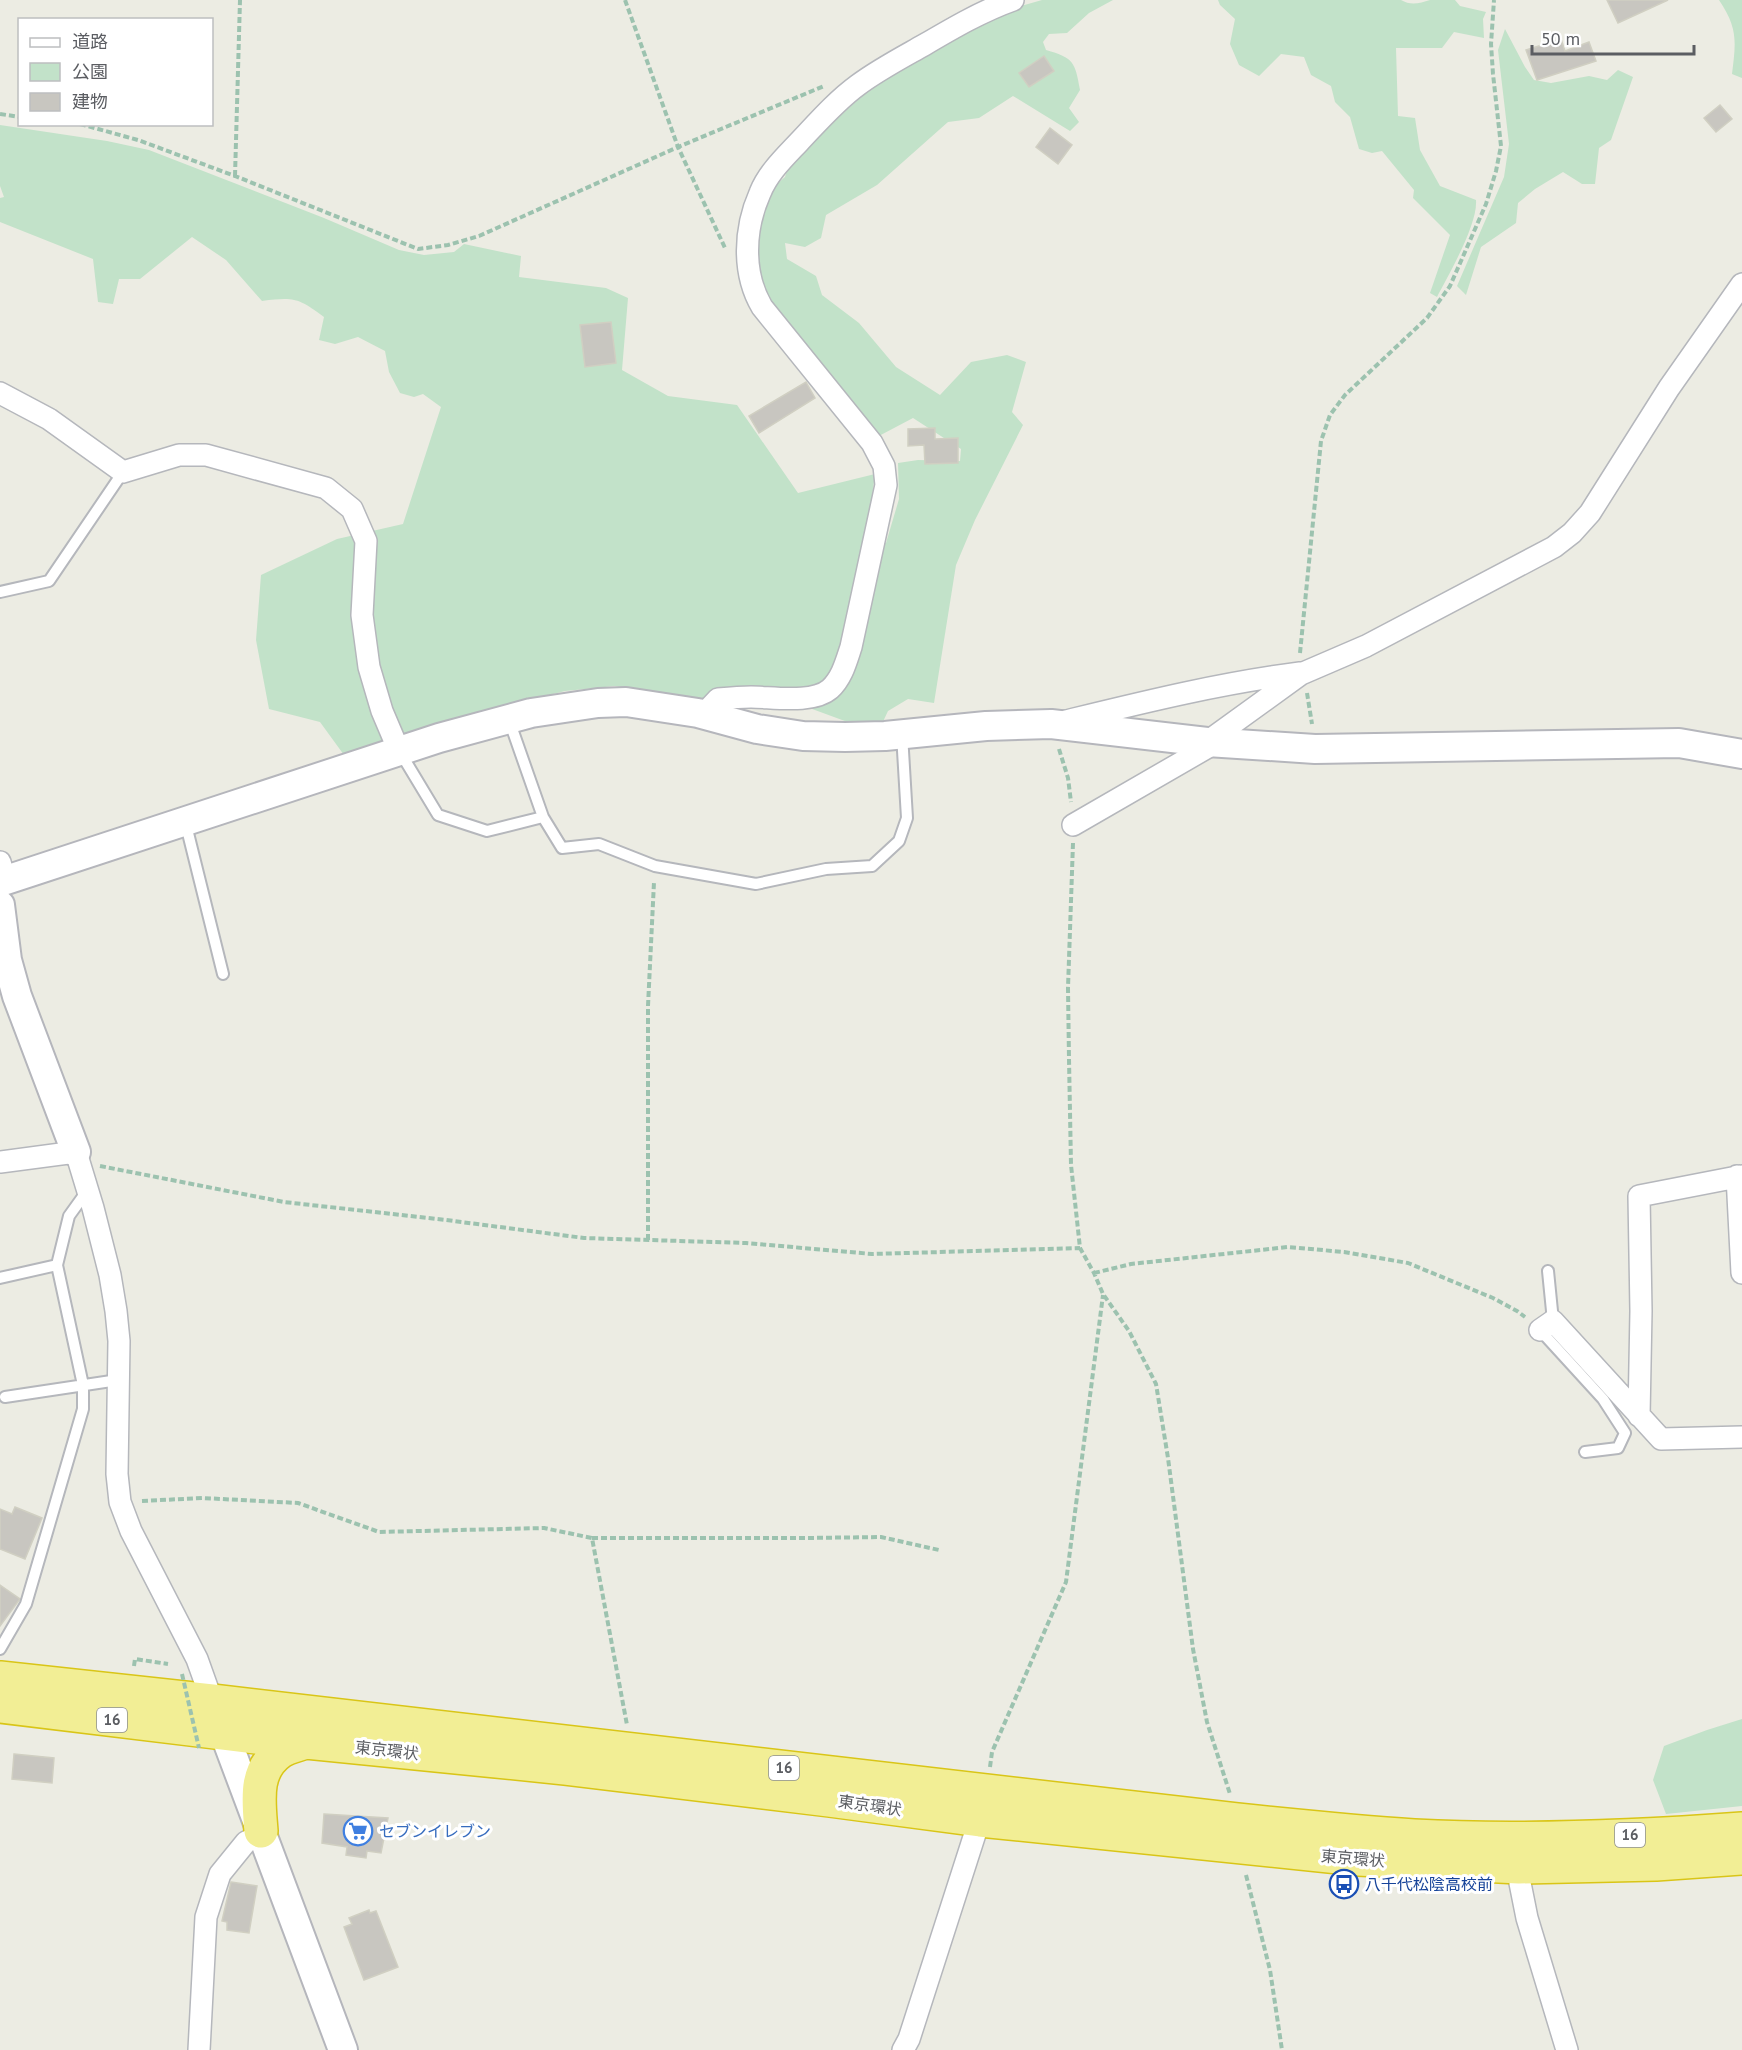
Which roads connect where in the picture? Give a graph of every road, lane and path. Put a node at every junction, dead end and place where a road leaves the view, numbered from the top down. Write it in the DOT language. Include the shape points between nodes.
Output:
graph roads {
  1 [pos="240,0"];
  2 [pos="625,0"];
  3 [pos="1013,0"];
  4 [pos="1494,0"];
  5 [pos="856,86"];
  6 [pos="0,114"];
  7 [pos="18,117"];
  8 [pos="87,126"];
  9 [pos="678,147"];
  10 [pos="235,176"];
  11 [pos="728,253"];
  12 [pos="1742,285"];
  13 [pos="0,393"];
  14 [pos="123,472"];
  15 [pos="0,592"];
  16 [pos="1301,673"];
  17 [pos="704,714"];
  18 [pos="508,719"];
  19 [pos="1051,724"];
  20 [pos="902,734"];
  21 [pos="1211,742"];
  22 [pos="1315,748"];
  23 [pos="399,751"];
  24 [pos="1742,754"];
  25 [pos="543,817"];
  26 [pos="185,821"];
  27 [pos="1073,825"];
  28 [pos="655,866"];
  29 [pos="1,882"];
  30 [pos="223,974"];
  31 [pos="79,1160"];
  32 [pos="0,1162"];
  33 [pos="1739,1176"];
  34 [pos="88,1190"];
  35 [pos="648,1240"];
  36 [pos="1080,1248"];
  37 [pos="57,1265"];
  38 [pos="1548,1271"];
  39 [pos="1094,1273"];
  40 [pos="1742,1273"];
  41 [pos="0,1278"];
  42 [pos="1102,1294"];
  43 [pos="1546,1326"];
  44 [pos="118,1380"];
  45 [pos="83,1385"];
  46 [pos="1608,1394"];
  47 [pos="5,1397"];
  48 [pos="1638,1416"];
  49 [pos="1742,1437"];
  50 [pos="1585,1452"];
  51 [pos="120,1502"];
  52 [pos="592,1538"];
  53 [pos="939,1550"];
  54 [pos="0,1649"];
  55 [pos="182,1674"];
  56 [pos="0,1678"];
  57 [pos="212,1701"];
  58 [pos="0,1706"];
  59 [pos="211,1740"];
  60 [pos="306,1742"];
  61 [pos="632,1751"];
  62 [pos="983,1806"];
  63 [pos="1742,1829"];
  64 [pos="262,1833"];
  65 [pos="1240,1833"];
  66 [pos="1518,1852"];
  67 [pos="1742,1858"];
  68 [pos="199,2050"];
  69 [pos="343,2050"];
  70 [pos="903,2050"];
  71 [pos="1282,2050"];
  72 [pos="1567,2050"];
  1 -- 10 [label="path"];
  2 -- 9 [label="path"];
  3 -- 5 [label="street" via="963,23"];
  4 -- 16 [label="path" via="1492,74 1501,147 1496,171 1450,286 1427,318 1345,395 1330,415 1321,441"];
  5 -- 9 [label="path" via="840,82 815,88"];
  5 -- 17 [label="street" via="775,167 760,192 747,247 750,278 762,307 844,406 884,466 886,485 851,647 842,673 818,696 718,699"];
  6 -- 7 [label="path"];
  8 -- 10 [label="path" via="138,140"];
  9 -- 10 [label="path" via="479,236 418,249"];
  9 -- 11 [label="path"];
  12 -- 16 [label="street" via="1669,388 1590,513 1572,533 1554,547 1376,641"];
  13 -- 14 [label="street" via="49,419"];
  14 -- 15 [label="lane" via="49,581"];
  14 -- 23 [label="street" via="179,455 207,455 326,488 352,509 366,541 362,615 369,667"];
  16 -- 19 [label="street" via="1260,678"];
  16 -- 21 [label="street"];
  16 -- 22 [label="path"];
  17 -- 18 [label="street" via="626,702 598,703"];
  17 -- 20 [label="street" via="757,729 803,736"];
  18 -- 23 [label="street"];
  18 -- 25 [label="lane"];
  19 -- 20 [label="street"];
  19 -- 21 [label="street"];
  19 -- 27 [label="path" via="1068,778"];
  20 -- 28 [label="lane" via="907,818 899,841 872,866 826,869 756,884"];
  21 -- 22 [label="street"];
  21 -- 27 [label="street"];
  22 -- 24 [label="street" via="1679,743"];
  23 -- 25 [label="lane" via="438,815 487,831"];
  23 -- 26 [label="street"];
  25 -- 28 [label="lane" via="562,848 599,844"];
  26 -- 29 [label="street"];
  26 -- 30 [label="lane"];
  27 -- 36 [label="path" via="1069,1059 1071,1165"];
  28 -- 35 [label="path" via="648,1006"];
  29 -- 31 [label="street" via="7,960 17,996"];
  31 -- 32 [label="street"];
  31 -- 34 [label="street"];
  31 -- 35 [label="path" via="284,1202 584,1238"];
  33 -- 40 [label="street"];
  33 -- 48 [label="street" via="1639,1196"];
  34 -- 37 [label="lane" via="69,1216"];
  34 -- 44 [label="street" via="116,1311"];
  35 -- 36 [label="path" via="746,1243 872,1254"];
  36 -- 39 [label="path"];
  37 -- 41 [label="lane"];
  37 -- 45 [label="lane"];
  38 -- 43 [label="lane"];
  39 -- 42 [label="path"];
  39 -- 43 [label="path" via="1131,1264 1288,1247 1344,1252 1408,1263"];
  42 -- 62 [label="path" via="1066,1582 992,1752"];
  42 -- 65 [label="path" via="1130,1331 1156,1384 1193,1649 1207,1722"];
  43 -- 46 [label="street"];
  44 -- 45 [label="lane"];
  44 -- 51 [label="street"];
  45 -- 47 [label="lane"];
  45 -- 54 [label="lane" via="83,1409 26,1604"];
  46 -- 48 [label="street"];
  46 -- 50 [label="lane" via="1625,1433 1618,1448"];
  48 -- 49 [label="street" via="1661,1439"];
  51 -- 52 [label="path" via="202,1498 298,1503 379,1532 544,1528"];
  51 -- 57 [label="street" via="195,1654"];
  52 -- 53 [label="path" via="881,1536"];
  52 -- 61 [label="path"];
  55 -- 59 [label="path, bridge"];
  56 -- 57 [label="highway, 東京環状 / 16"];
  57 -- 59 [label="street"];
  57 -- 61 [label="highway, 東京環状 / 16"];
  58 -- 59 [label="highway, 東京環状 / 16"];
  59 -- 60 [label="highway, 東京環状 / 16"];
  59 -- 64 [label="street"];
  60 -- 62 [label="highway, 東京環状 / 16" via="829,1800"];
  60 -- 64 [label="highway" via="280,1752 259,1780"];
  61 -- 62 [label="highway, 東京環状 / 16"];
  62 -- 65 [label="highway, 東京環状 / 16"];
  62 -- 70 [label="street"];
  63 -- 66 [label="highway, 東京環状 / 16"];
  64 -- 68 [label="street" via="246,1842 220,1874 206,1917"];
  64 -- 69 [label="street"];
  65 -- 66 [label="highway, 東京環状 / 16" via="1415,1836"];
  65 -- 71 [label="path"];
  66 -- 67 [label="highway, 東京環状 / 16" via="1656,1864"];
  66 -- 72 [label="street" via="1527,1918"];
}
